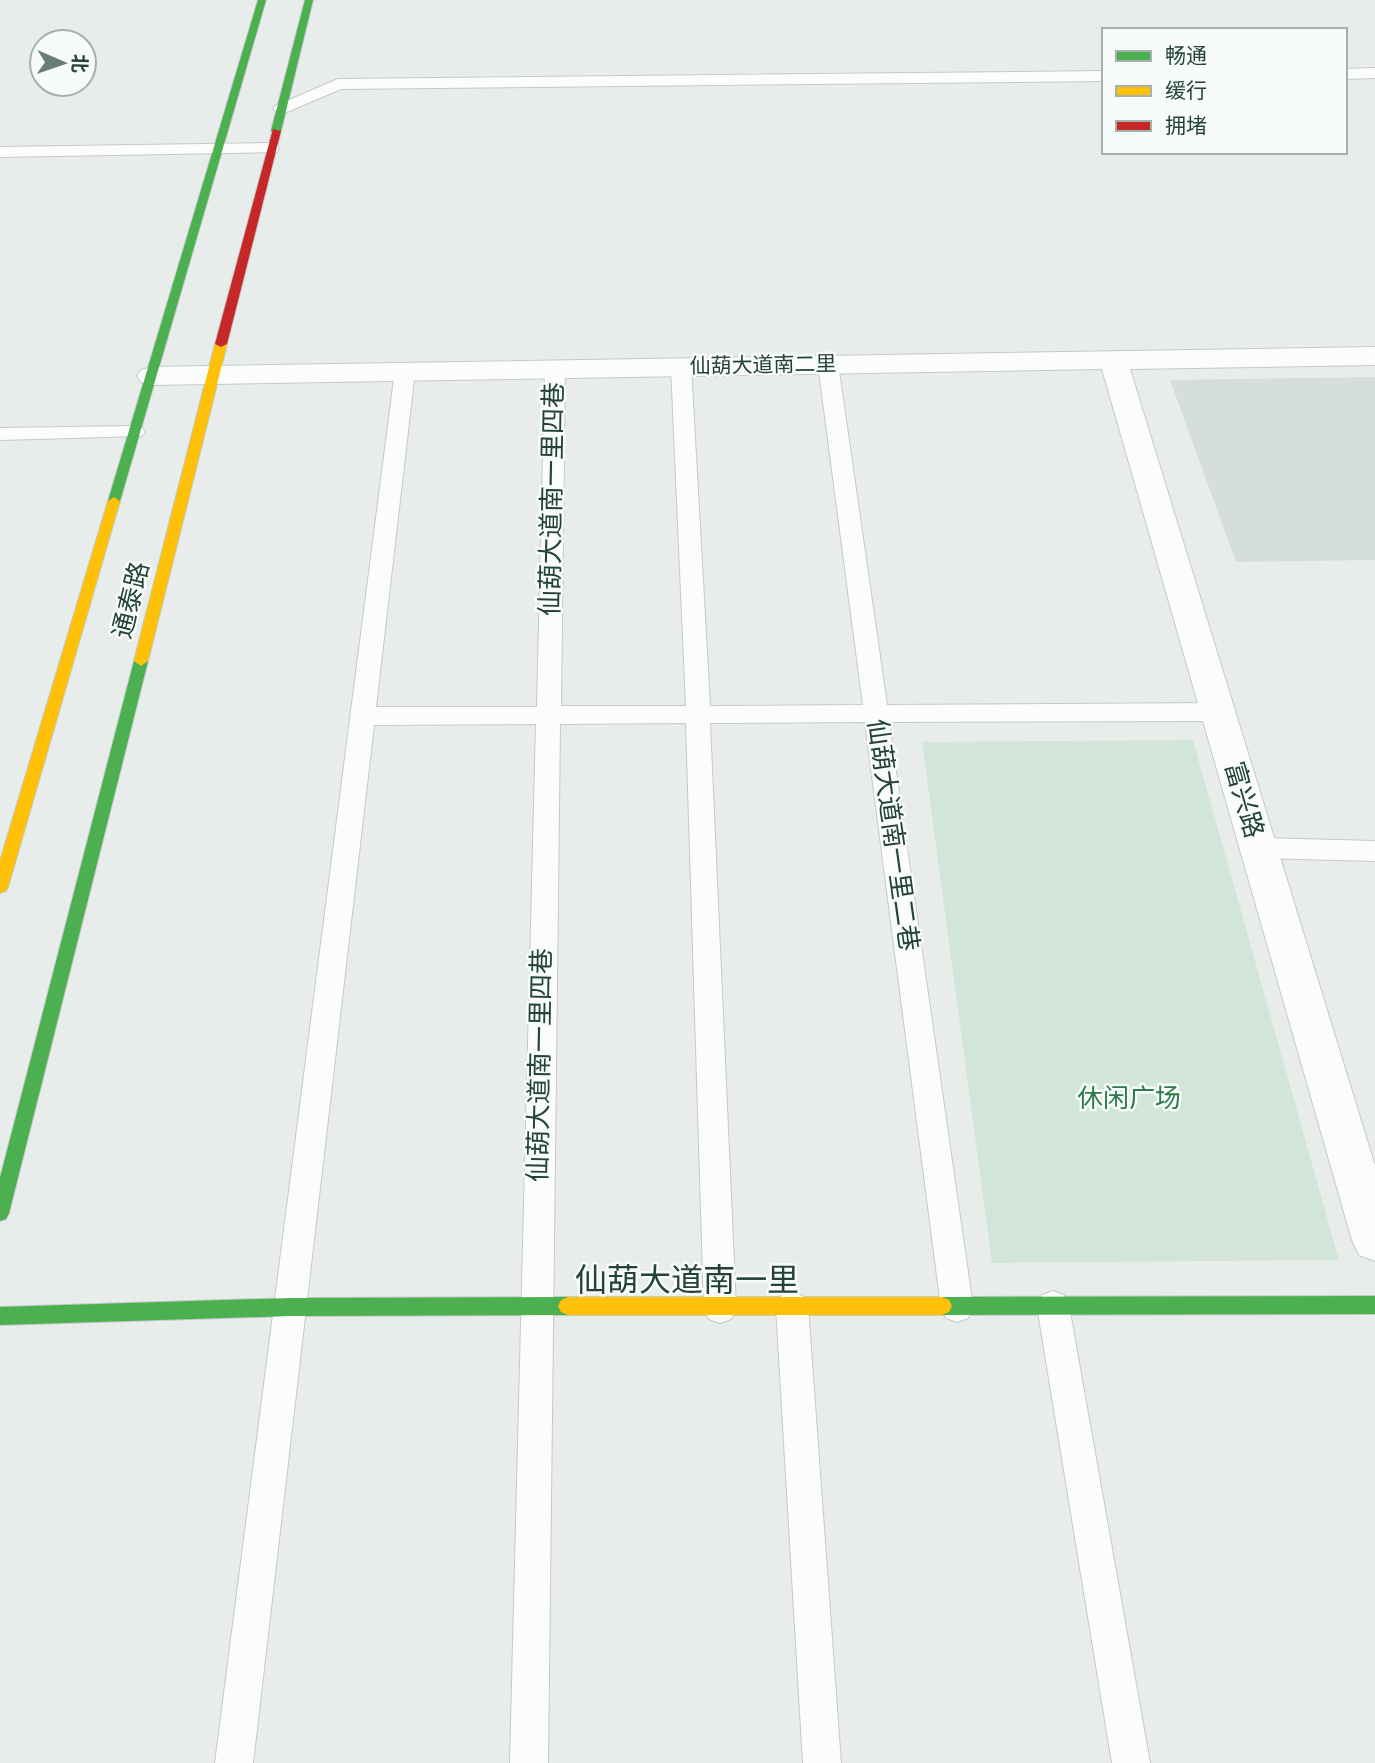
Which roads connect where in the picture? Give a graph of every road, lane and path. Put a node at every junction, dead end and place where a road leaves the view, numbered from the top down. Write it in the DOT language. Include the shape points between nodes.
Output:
graph roads {
  1 [pos="262,0"];
  2 [pos="309,0"];
  3 [pos="1347,74"];
  4 [pos="1375,74"];
  5 [pos="1102,76"];
  6 [pos="281,109"];
  7 [pos="271,148"];
  8 [pos="218,149"];
  9 [pos="0,152"];
  10 [pos="1375,355"];
  11 [pos="1113,359"];
  12 [pos="828,364"];
  13 [pos="681,366"];
  14 [pos="555,368"];
  15 [pos="405,371"];
  16 [pos="151,376"];
  17 [pos="213,376"];
  18 [pos="135,432"];
  19 [pos="0,435"];
  20 [pos="1218,712"];
  21 [pos="876,713"];
  22 [pos="698,714"];
  23 [pos="547,715"];
  24 [pos="363,716"];
  25 [pos="1258,848"];
  26 [pos="1375,851"];
  27 [pos="0,887"];
  28 [pos="0,1213"];
  29 [pos="1375,1240"];
  30 [pos="1375,1305"];
  31 [pos="1053,1306"];
  32 [pos="291,1307"];
  33 [pos="792,1307"];
  34 [pos="957,1307"];
  35 [pos="720,1308"];
  36 [pos="536,1309"];
  37 [pos="0,1316"];
  38 [pos="234,1763"];
  39 [pos="529,1763"];
  40 [pos="822,1763"];
  41 [pos="1131,1763"];
  1 -- 8 [label="street, 通泰路"];
  2 -- 6 [label="street, 通泰路"];
  3 -- 4 [label="lane"];
  5 -- 6 [label="lane" via="338,84"];
  6 -- 7 [label="street, 通泰路"];
  7 -- 8 [label="lane"];
  7 -- 17 [label="street, 通泰路"];
  8 -- 9 [label="lane"];
  8 -- 16 [label="street, 通泰路"];
  10 -- 11 [label="street, 仙葫大道南二里"];
  11 -- 12 [label="street, 仙葫大道南二里"];
  11 -- 20 [label="street, 富兴路"];
  12 -- 13 [label="street, 仙葫大道南二里"];
  12 -- 21 [label="lane, 仙葫大道南一里二巷"];
  13 -- 14 [label="street, 仙葫大道南二里"];
  13 -- 22 [label="lane"];
  14 -- 15 [label="street, 仙葫大道南二里"];
  14 -- 23 [label="lane, 仙葫大道南一里四巷"];
  15 -- 17 [label="street, 仙葫大道南二里"];
  15 -- 24 [label="lane"];
  16 -- 17 [label="street, 仙葫大道南二里"];
  16 -- 18 [label="street, 通泰路"];
  17 -- 28 [label="street, 通泰路"];
  18 -- 19 [label="lane"];
  18 -- 27 [label="street, 通泰路"];
  20 -- 21 [label="lane"];
  20 -- 25 [label="street, 富兴路"];
  21 -- 22 [label="lane"];
  21 -- 34 [label="lane, 仙葫大道南一里二巷"];
  22 -- 23 [label="lane"];
  22 -- 35 [label="lane"];
  23 -- 24 [label="lane"];
  23 -- 36 [label="lane, 仙葫大道南一里四巷"];
  24 -- 32 [label="lane"];
  25 -- 26 [label="lane"];
  25 -- 29 [label="street, 富兴路"];
  30 -- 31 [label="street, 仙葫大道南一里"];
  31 -- 34 [label="street, 仙葫大道南一里"];
  31 -- 41 [label="lane"];
  32 -- 36 [label="street, 仙葫大道南一里"];
  32 -- 37 [label="street, 仙葫大道南一里"];
  32 -- 38 [label="lane"];
  33 -- 34 [label="street, 仙葫大道南一里"];
  33 -- 35 [label="street, 仙葫大道南一里"];
  33 -- 40 [label="lane"];
  35 -- 36 [label="street, 仙葫大道南一里"];
  36 -- 39 [label="lane, 仙葫大道南一里四巷"];
}
